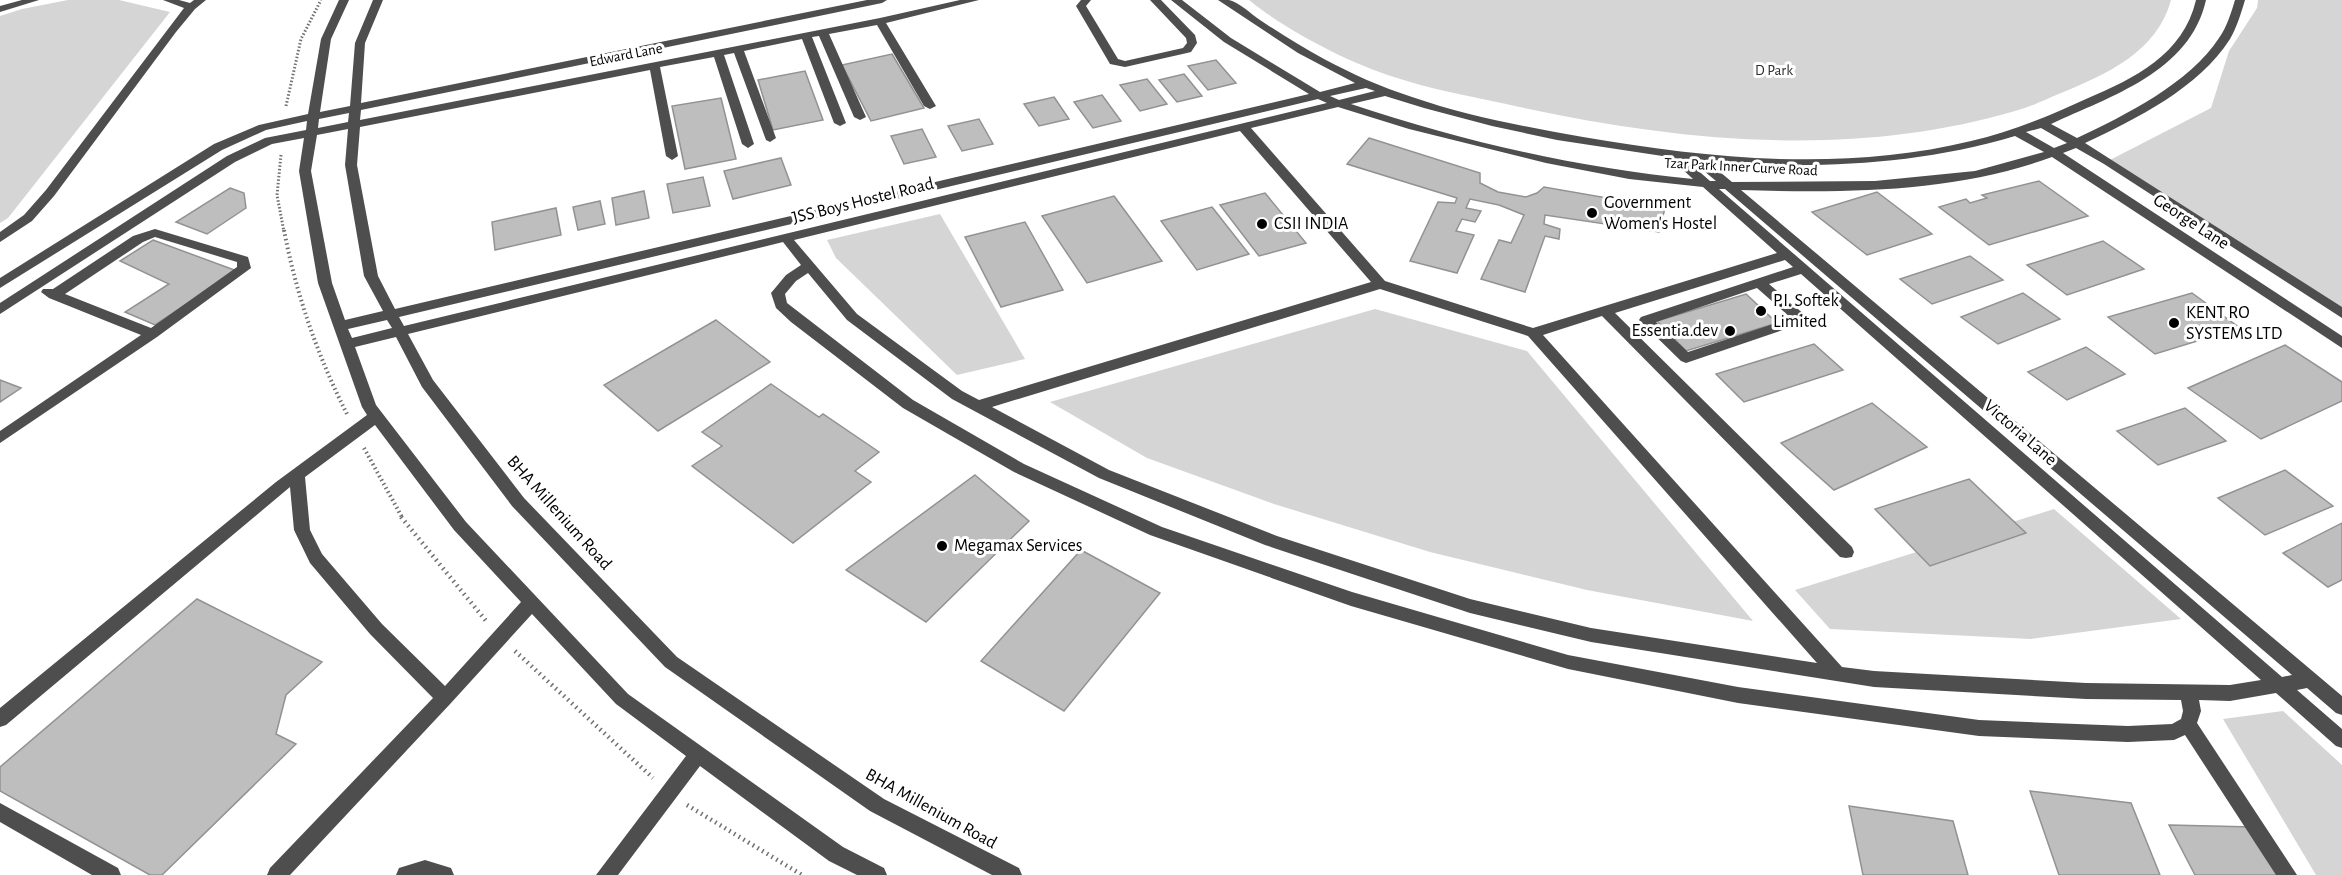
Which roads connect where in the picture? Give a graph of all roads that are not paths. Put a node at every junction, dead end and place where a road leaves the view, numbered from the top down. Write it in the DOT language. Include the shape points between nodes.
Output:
graph roads {
  1 [pos="34,0"];
  2 [pos="168,0"];
  3 [pos="344,0"];
  4 [pos="378,0"];
  5 [pos="882,0"];
  6 [pos="974,0"];
  7 [pos="1086,0"];
  8 [pos="1155,0"];
  9 [pos="1176,0"];
  10 [pos="1223,0"];
  11 [pos="2201,0"];
  12 [pos="2240,0"];
  13 [pos="196,3"];
  14 [pos="0,9"];
  15 [pos="880,21"];
  16 [pos="823,32"];
  17 [pos="806,35"];
  18 [pos="738,48"];
  19 [pos="718,52"];
  20 [pos="654,64"];
  21 [pos="1366,84"];
  22 [pos="1386,92"];
  23 [pos="1318,94"];
  24 [pos="1342,104"];
  25 [pos="930,106"];
  26 [pos="355,117"];
  27 [pos="860,117"];
  28 [pos="840,123"];
  29 [pos="2043,124"];
  30 [pos="312,125"];
  31 [pos="1244,128"];
  32 [pos="1519,128"];
  33 [pos="2019,133"];
  34 [pos="770,138"];
  35 [pos="2075,143"];
  36 [pos="748,144"];
  37 [pos="1508,151"];
  38 [pos="2053,152"];
  39 [pos="1673,155"];
  40 [pos="672,156"];
  41 [pos="1695,157"];
  42 [pos="1706,183"];
  43 [pos="1728,184"];
  44 [pos="863,202"];
  45 [pos="870,218"];
  46 [pos="0,238"];
  47 [pos="786,238"];
  48 [pos="1786,255"];
  49 [pos="809,266"];
  50 [pos="1802,269"];
  51 [pos="1759,283"];
  52 [pos="0,284"];
  53 [pos="1380,284"];
  54 [pos="34,287"];
  55 [pos="54,295"];
  56 [pos="0,309"];
  57 [pos="1605,311"];
  58 [pos="2342,313"];
  59 [pos="391,314"];
  60 [pos="340,326"];
  61 [pos="400,332"];
  62 [pos="1533,333"];
  63 [pos="152,334"];
  64 [pos="2342,343"];
  65 [pos="347,344"];
  66 [pos="978,406"];
  67 [pos="377,416"];
  68 [pos="0,438"];
  69 [pos="297,474"];
  70 [pos="1846,552"];
  71 [pos="531,603"];
  72 [pos="1838,673"];
  73 [pos="2310,680"];
  74 [pos="2280,685"];
  75 [pos="2188,693"];
  76 [pos="445,698"];
  77 [pos="2342,707"];
  78 [pos="0,719"];
  79 [pos="2188,724"];
  80 [pos="2342,740"];
  81 [pos="699,754"];
  82 [pos="0,813"];
  83 [pos="111,875"];
  84 [pos="277,875"];
  85 [pos="406,875"];
  86 [pos="444,875"];
  87 [pos="606,875"];
  88 [pos="877,875"];
  89 [pos="1012,875"];
  90 [pos="2287,875"];
  1 -- 14 [label="street"];
  2 -- 13 [label="street"];
  3 -- 30 [label="street" via="326,39"];
  4 -- 26 [label="street, BHA Millenium Road" via="360,43"];
  5 -- 26 [label="street, Edward Lane"];
  6 -- 15 [label="street, Edward Lane"];
  7 -- 8 [label="street" via="1081,6 1109,55 1114,62 1125,64 1187,50 1192,43 1191,37"];
  9 -- 23 [label="street, Tzar Park Inner Curve Road" via="1245,52"];
  10 -- 21 [label="street, Tzar Park Inner Curve Road" via="1315,59"];
  11 -- 29 [label="street, Tzar Park Inner Curve Road" via="2191,34 2168,59"];
  12 -- 35 [label="street, Tzar Park Inner Curve Road" via="2226,39 2216,54 2161,96 2097,135"];
  13 -- 46 [label="street" via="50,193 28,218"];
  15 -- 16 [label="street, Edward Lane"];
  15 -- 25 [label="street"];
  16 -- 17 [label="street, Edward Lane"];
  16 -- 27 [label="street"];
  17 -- 18 [label="street, Edward Lane"];
  17 -- 28 [label="street"];
  18 -- 19 [label="street, Edward Lane"];
  18 -- 34 [label="street"];
  19 -- 20 [label="street, Edward Lane"];
  19 -- 36 [label="street"];
  20 -- 26 [label="street, Edward Lane"];
  20 -- 40 [label="street"];
  21 -- 22 [label="street, Tzar Park Inner Curve Road"];
  21 -- 23 [label="street, JSS Boys Hostel Road"];
  22 -- 24 [label="street, JSS Boys Hostel Road"];
  22 -- 32 [label="street, Tzar Park Inner Curve Road" via="1444,111"];
  23 -- 24 [label="street, Tzar Park Inner Curve Road"];
  23 -- 44 [label="street, JSS Boys Hostel Road"];
  24 -- 31 [label="street, JSS Boys Hostel Road"];
  24 -- 37 [label="street, Tzar Park Inner Curve Road" via="1401,124"];
  26 -- 30 [label="street, Edward Lane"];
  26 -- 59 [label="street, BHA Millenium Road" via="351,165 371,276"];
  29 -- 33 [label="street, Tzar Park Inner Curve Road"];
  29 -- 35 [label="street, George Lane"];
  30 -- 52 [label="street, Edward Lane" via="282,123 263,127 218,147"];
  30 -- 54 [label="street, Edward Lane" via="231,159"];
  30 -- 60 [label="street" via="305,171 325,283"];
  31 -- 45 [label="street, JSS Boys Hostel Road"];
  31 -- 53 [label="street"];
  32 -- 37 [label="street"];
  32 -- 39 [label="street, Tzar Park Inner Curve Road"];
  33 -- 38 [label="street, George Lane"];
  33 -- 41 [label="street, Tzar Park Inner Curve Road" via="1906,159 1832,163"];
  35 -- 38 [label="street, Tzar Park Inner Curve Road"];
  35 -- 58 [label="street, George Lane"];
  37 -- 42 [label="street, Tzar Park Inner Curve Road" via="1600,170"];
  38 -- 43 [label="street, Tzar Park Inner Curve Road" via="1980,172 1898,185"];
  38 -- 64 [label="street, George Lane"];
  39 -- 41 [label="street, Tzar Park Inner Curve Road"];
  39 -- 42 [label="street, Victoria Lane"];
  41 -- 43 [label="street, Victoria Lane"];
  42 -- 43 [label="street, Tzar Park Inner Curve Road"];
  42 -- 48 [label="street, Victoria Lane"];
  43 -- 73 [label="street, Victoria Lane"];
  44 -- 45 [label="street"];
  44 -- 59 [label="street, JSS Boys Hostel Road"];
  45 -- 47 [label="street, JSS Boys Hostel Road"];
  47 -- 49 [label="street"];
  47 -- 61 [label="street, JSS Boys Hostel Road"];
  48 -- 50 [label="street, Victoria Lane"];
  48 -- 57 [label="street"];
  49 -- 66 [label="street" via="852,316 957,395"];
  49 -- 79 [label="street" via="778,293 781,305 908,404 1018,468 1156,531 1351,599 1568,662 1738,695 1979,728 2128,734 2174,732"];
  50 -- 51 [label="street"];
  50 -- 74 [label="street, Victoria Lane"];
  51 -- 51 [label="street" via="1737,290 1646,320 1686,358 1801,319"];
  53 -- 62 [label="street"];
  53 -- 66 [label="street"];
  54 -- 55 [label="street"];
  54 -- 56 [label="street, Edward Lane"];
  55 -- 63 [label="street"];
  55 -- 63 [label="street" via="138,239 155,233 243,260 244,268"];
  57 -- 62 [label="street"];
  57 -- 70 [label="street"];
  59 -- 60 [label="street, JSS Boys Hostel Road"];
  59 -- 61 [label="street, BHA Millenium Road"];
  60 -- 65 [label="street"];
  61 -- 65 [label="street, JSS Boys Hostel Road"];
  61 -- 89 [label="street, BHA Millenium Road" via="428,383 518,502 671,662 877,805"];
  62 -- 72 [label="street"];
  63 -- 68 [label="street"];
  65 -- 67 [label="street" via="369,406"];
  66 -- 72 [label="street" via="1104,474 1271,541 1470,606 1591,635"];
  67 -- 69 [label="street"];
  67 -- 71 [label="street" via="460,526"];
  69 -- 76 [label="street" via="302,530 316,558 376,629"];
  69 -- 78 [label="street"];
  71 -- 76 [label="street"];
  71 -- 81 [label="street" via="622,699"];
  72 -- 75 [label="street" via="1874,679"];
  73 -- 74 [label="street"];
  73 -- 77 [label="street, Victoria Lane"];
  74 -- 75 [label="street" via="2230,693"];
  74 -- 80 [label="street, Victoria Lane"];
  75 -- 79 [label="street" via="2192,711"];
  76 -- 84 [label="street"];
  79 -- 90 [label="street"];
  81 -- 87 [label="street"];
  81 -- 88 [label="street" via="836,854"];
  82 -- 83 [label="street"];
  85 -- 86 [label="street" via="425,869"];
}
